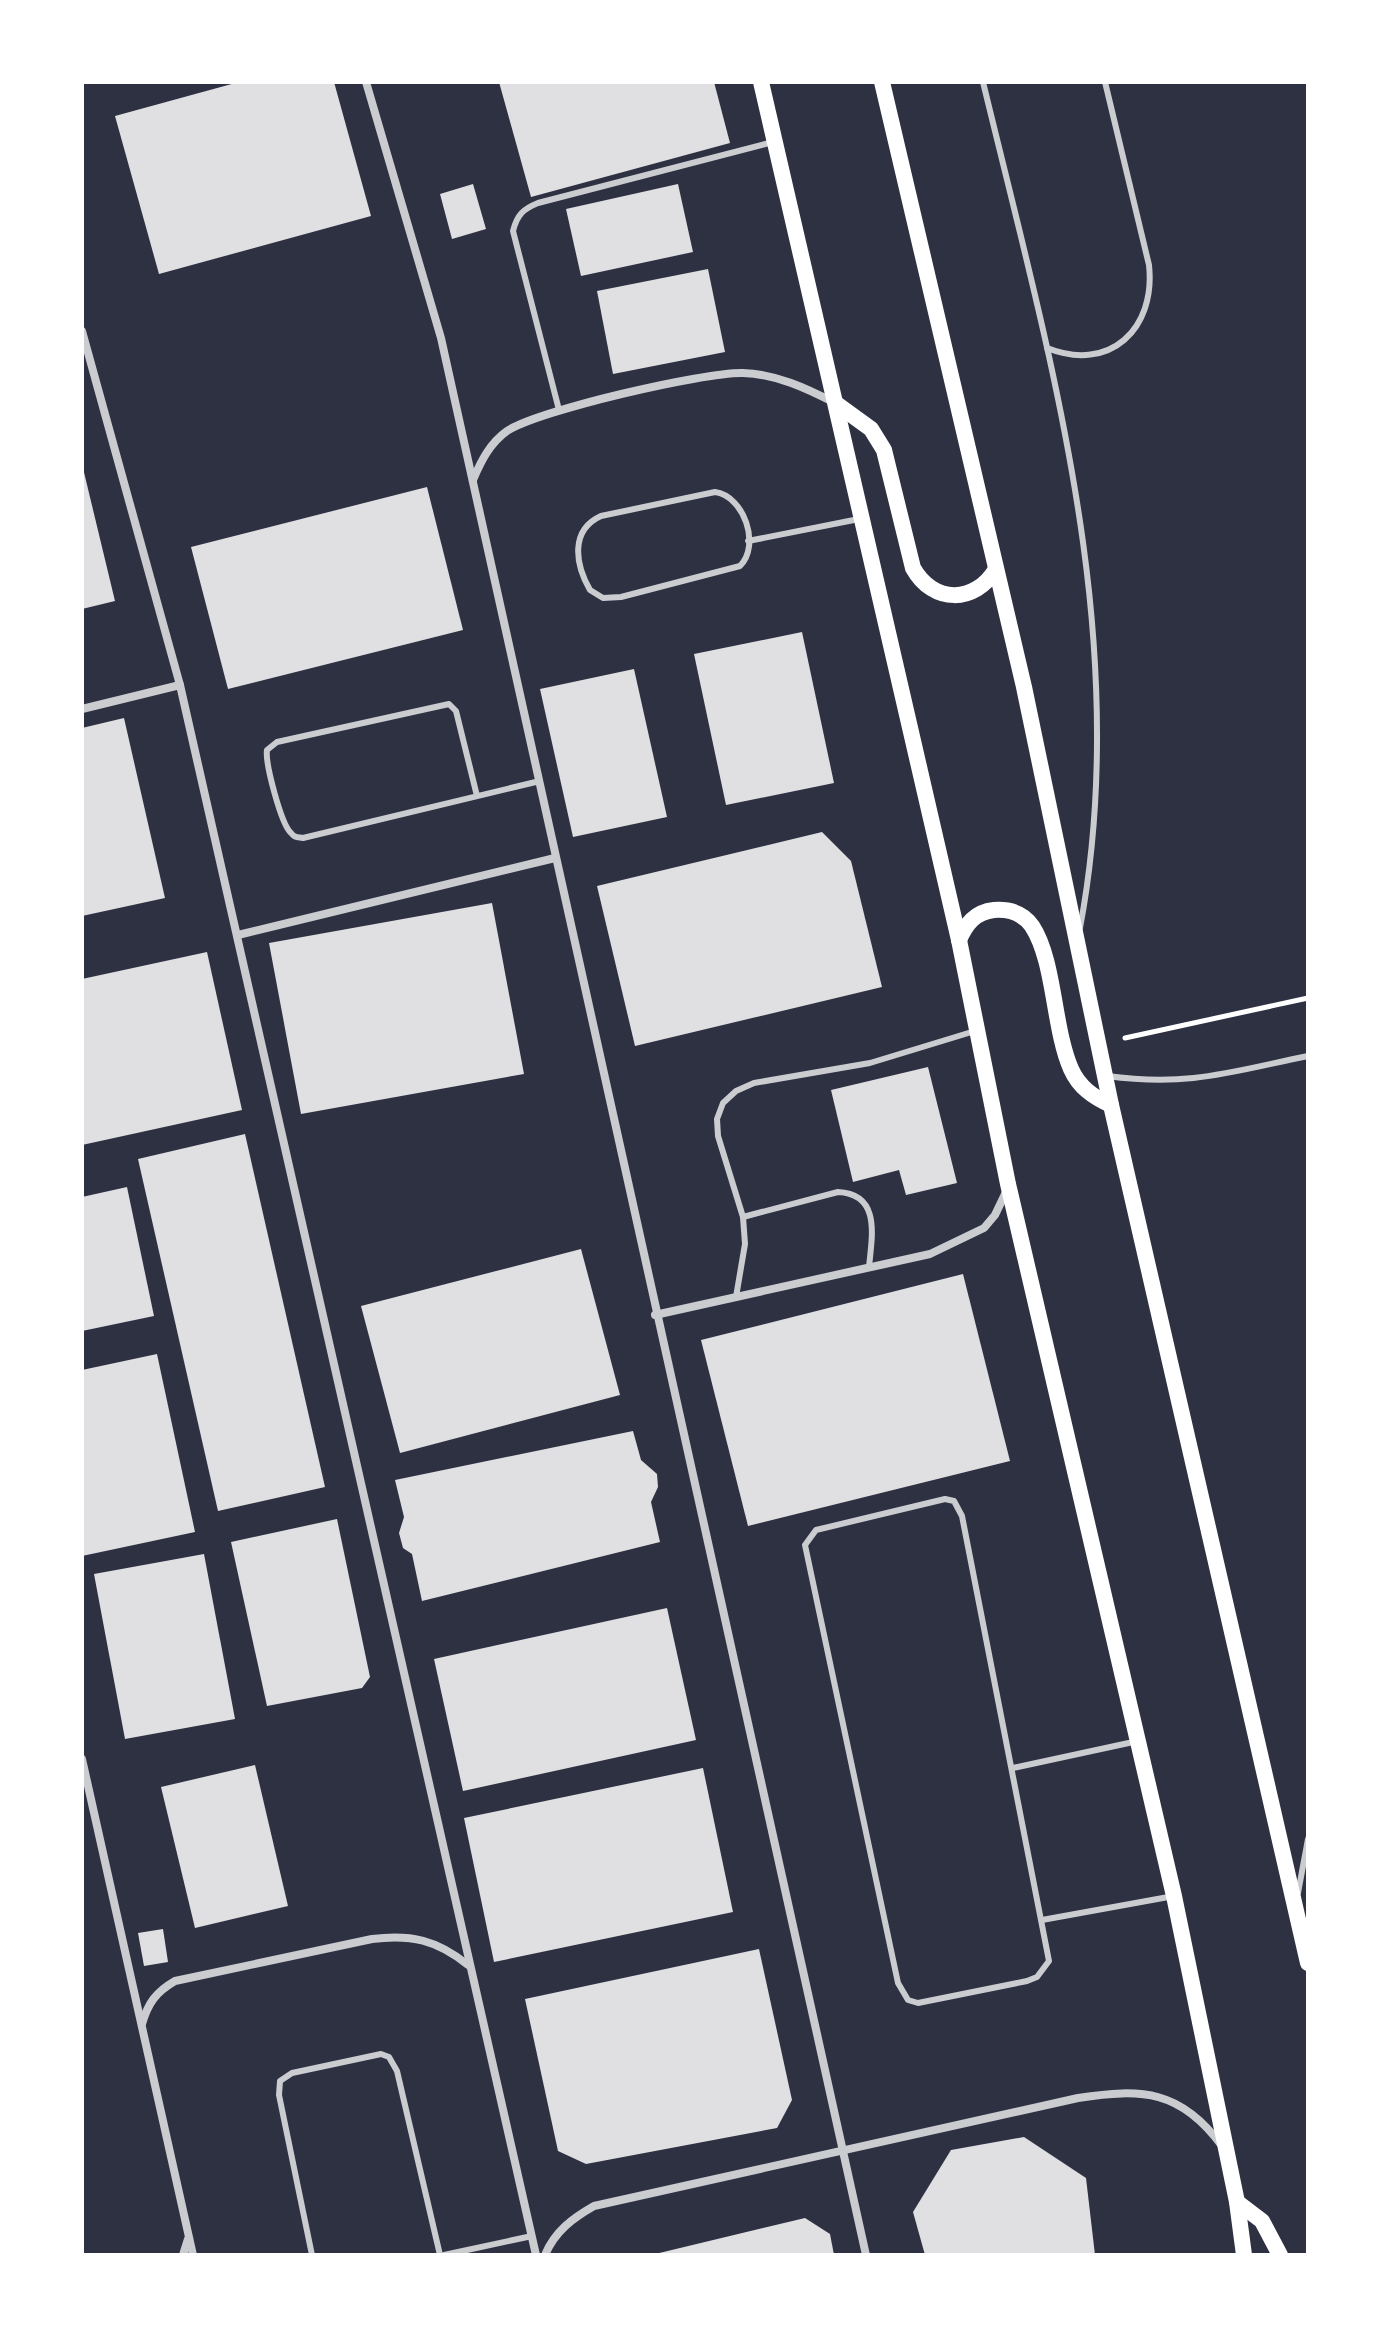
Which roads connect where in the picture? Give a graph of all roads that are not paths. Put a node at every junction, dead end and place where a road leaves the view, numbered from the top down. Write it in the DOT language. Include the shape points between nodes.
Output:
graph roads {
  1 [pos="366,82"];
  2 [pos="761,82"];
  3 [pos="882,82"];
  4 [pos="983,82"];
  5 [pos="1105,82"];
  6 [pos="777,141"];
  7 [pos="82,331"];
  8 [pos="1047,348"];
  9 [pos="838,405"];
  10 [pos="559,410"];
  11 [pos="473,481"];
  12 [pos="863,518"];
  13 [pos="748,541"];
  14 [pos="996,569"];
  15 [pos="180,685"];
  16 [pos="82,709"];
  17 [pos="540,781"];
  18 [pos="477,796"];
  19 [pos="555,858"];
  20 [pos="238,935"];
  21 [pos="1078,939"];
  22 [pos="959,940"];
  23 [pos="978,1029"];
  24 [pos="1308,1056"];
  25 [pos="1106,1076"];
  26 [pos="1111,1105"];
  27 [pos="1008,1184"];
  28 [pos="743,1217"];
  29 [pos="869,1267"];
  30 [pos="736,1297"];
  31 [pos="655,1315"];
  32 [pos="1138,1741"];
  33 [pos="82,1759"];
  34 [pos="1013,1768"];
  35 [pos="1308,1839"];
  36 [pos="1174,1896"];
  37 [pos="1295,1905"];
  38 [pos="1042,1920"];
  39 [pos="1308,1963"];
  40 [pos="469,1966"];
  41 [pos="142,2024"];
  42 [pos="844,2153"];
  43 [pos="1226,2153"];
  44 [pos="1237,2202"];
  45 [pos="532,2236"];
  46 [pos="189,2238"];
  47 [pos="183,2255"];
  48 [pos="193,2255"];
  49 [pos="312,2255"];
  50 [pos="442,2255"];
  51 [pos="536,2255"];
  52 [pos="545,2255"];
  53 [pos="866,2255"];
  54 [pos="1244,2255"];
  55 [pos="1280,2255"];
  1 -- 11 [label="street" via="429,291"];
  2 -- 6 [label="main road"];
  3 -- 14 [label="main road"];
  4 -- 8 [label="lane"];
  5 -- 8 [label="lane" via="1149,265 1147,309 1117,346 1094,356 1070,357"];
  6 -- 9 [label="main road"];
  6 -- 10 [label="lane" via="538,203 516,218 513,231"];
  7 -- 15 [label="street"];
  8 -- 21 [label="lane" via="1082,522 1098,673 1095,827"];
  9 -- 10 [label="street" via="780,379 742,373"];
  9 -- 12 [label="main road"];
  9 -- 14 [label="main road" via="871,429 884,450 919,580 941,594 967,595 989,581"];
  10 -- 11 [label="street" via="505,433 491,446"];
  11 -- 17 [label="street"];
  12 -- 13 [label="lane"];
  12 -- 22 [label="main road"];
  13 -- 13 [label="lane" via="739,506 715,492 601,516 584,526 578,544 586,583 603,598 728,572 745,562"];
  14 -- 21 [label="main road"];
  15 -- 16 [label="street"];
  15 -- 20 [label="street"];
  17 -- 18 [label="lane"];
  17 -- 19 [label="street"];
  18 -- 18 [label="lane" via="295,837 286,826 267,750 277,742 449,704 456,711"];
  19 -- 20 [label="street"];
  19 -- 31 [label="street"];
  20 -- 40 [label="street"];
  21 -- 25 [label="main road"];
  22 -- 23 [label="main road"];
  22 -- 26 [label="main road" via="976,916 990,910 1019,914 1030,924 1042,951 1072,1072 1096,1099"];
  23 -- 27 [label="main road"];
  23 -- 28 [label="lane" via="907,1054 754,1083 736,1091 723,1103 717,1119"];
  24 -- 25 [label="lane" via="1207,1079"];
  25 -- 26 [label="main road"];
  26 -- 37 [label="main road"];
  27 -- 29 [label="street" via="995,1215 970,1238 930,1254"];
  27 -- 32 [label="main road"];
  28 -- 29 [label="lane" via="850,1192 873,1218"];
  28 -- 30 [label="lane"];
  29 -- 30 [label="street"];
  30 -- 31 [label="street"];
  31 -- 42 [label="street"];
  32 -- 34 [label="lane"];
  32 -- 36 [label="main road"];
  33 -- 41 [label="street"];
  34 -- 38 [label="lane"];
  34 -- 38 [label="lane" via="960,1508 954,1501 936,1500 816,1530 805,1555 901,1993 908,2000 929,2002 1037,1977 1049,1961"];
  35 -- 37 [label="lane"];
  36 -- 38 [label="lane"];
  36 -- 43 [label="main road"];
  37 -- 39 [label="main road"];
  40 -- 41 [label="street" via="424,1938 372,1939 175,1981 159,1990"];
  40 -- 45 [label="street"];
  41 -- 46 [label="street"];
  42 -- 43 [label="street" via="1078,2098 1141,2092 1190,2111"];
  42 -- 52 [label="street" via="594,2206 558,2232"];
  42 -- 53 [label="street"];
  43 -- 44 [label="main road"];
  44 -- 54 [label="main road"];
  44 -- 55 [label="main road" via="1262,2221"];
  45 -- 50 [label="lane"];
  45 -- 51 [label="street"];
  46 -- 47 [label="street"];
  46 -- 48 [label="street"];
  49 -- 50 [label="lane" via="280,2081 292,2073 381,2054 395,2063"];
}
